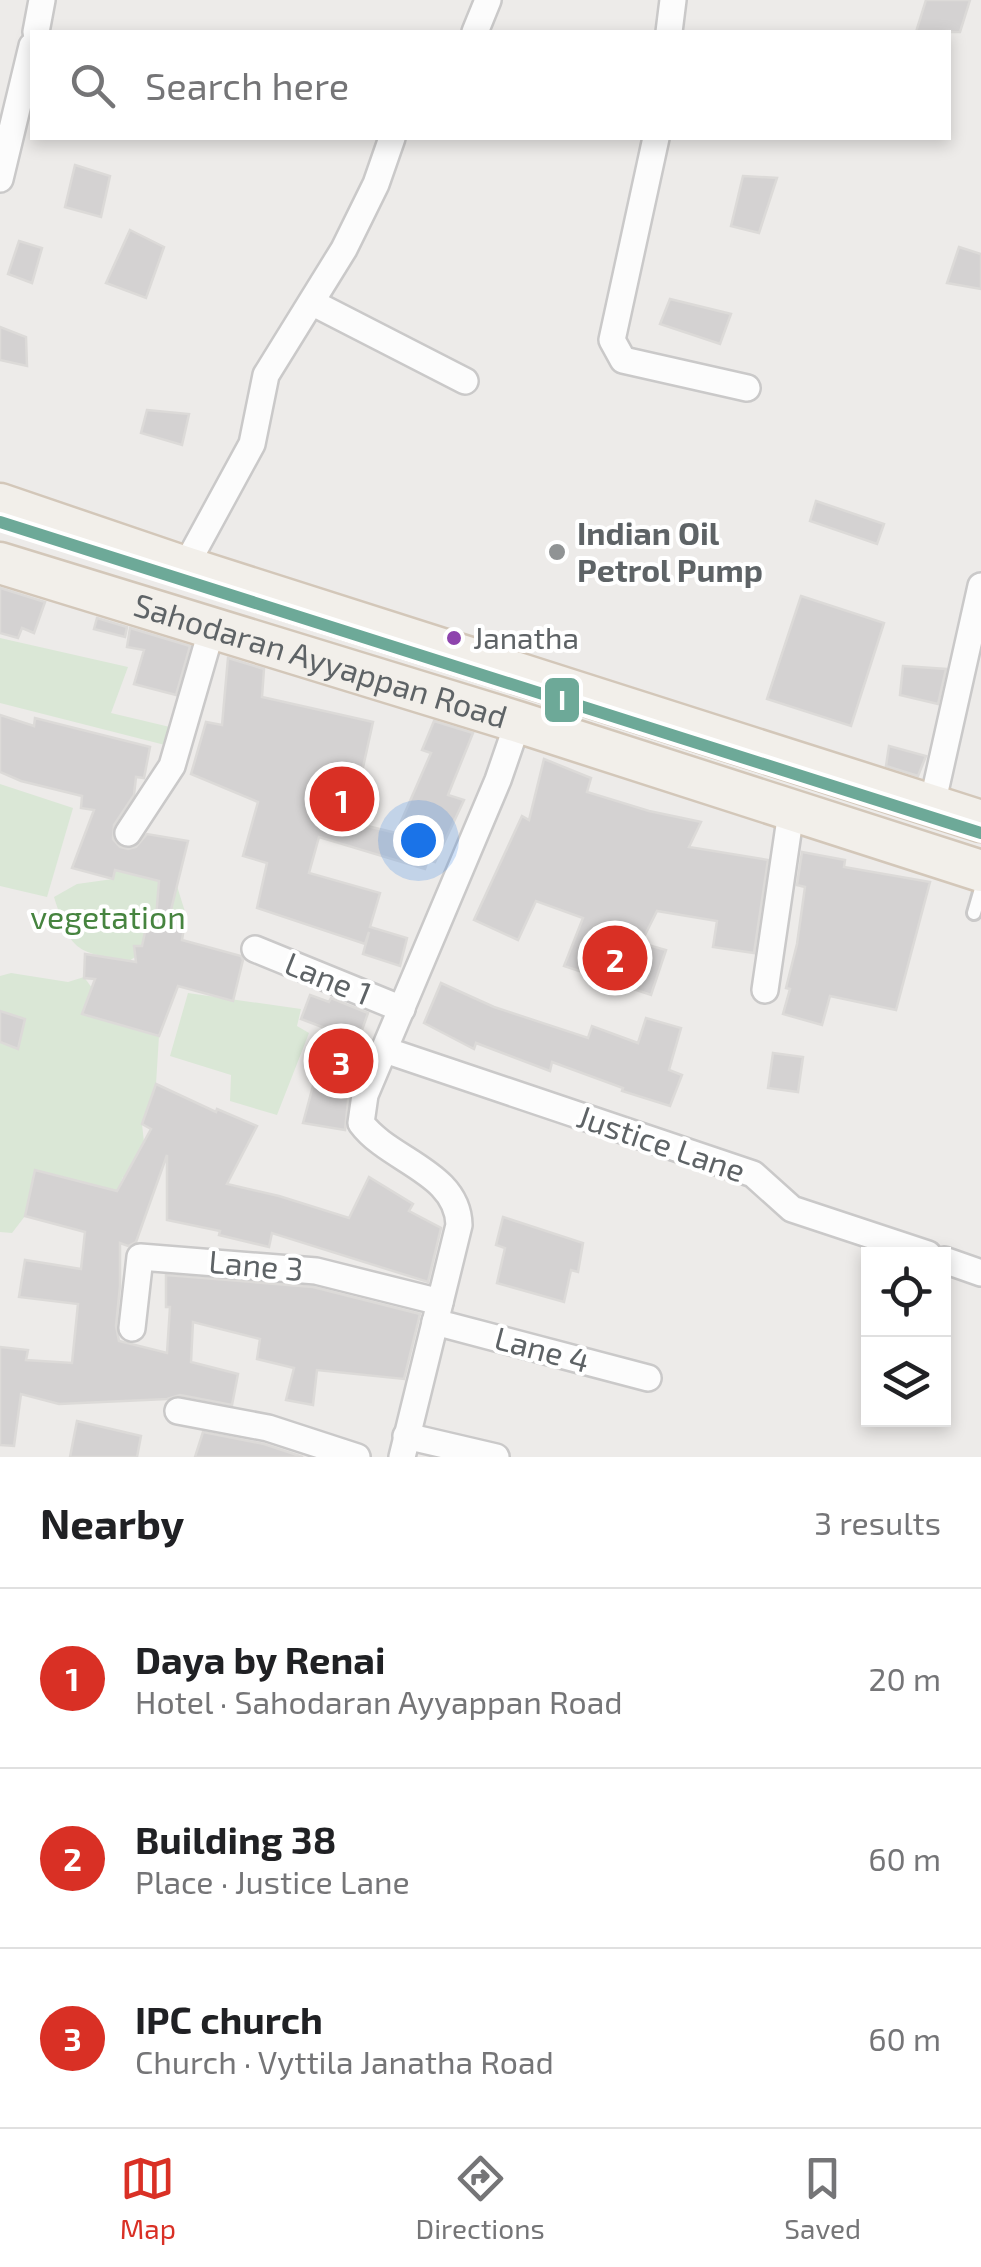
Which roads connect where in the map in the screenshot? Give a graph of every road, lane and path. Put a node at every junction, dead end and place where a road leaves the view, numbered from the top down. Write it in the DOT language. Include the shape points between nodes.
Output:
graph roads {
  1 [pos="42,0"];
  2 [pos="488,0"];
  3 [pos="673,0"];
  4 [pos="36,30"];
  5 [pos="476,30"];
  6 [pos="678,30"];
  7 [pos="30,54"];
  8 [pos="391,140"];
  9 [pos="656,140"];
  10 [pos="0,178"];
  11 [pos="312,302"];
  12 [pos="465,381"];
  13 [pos="747,388"];
  14 [pos="0,504"];
  15 [pos="0,563"];
  16 [pos="185,567"];
  17 [pos="981,586"];
  18 [pos="212,628"];
  19 [pos="518,722"];
  20 [pos="932,805"];
  21 [pos="791,812"];
  22 [pos="981,820"];
  23 [pos="128,832"];
  24 [pos="981,871"];
  25 [pos="981,889"];
  26 [pos="974,913"];
  27 [pos="255,949"];
  28 [pos="766,990"];
  29 [pos="402,1009"];
  30 [pos="386,1050"];
  31 [pos="907,1247"];
  32 [pos="951,1262"];
  33 [pos="981,1273"];
  34 [pos="438,1312"];
  35 [pos="132,1328"];
  36 [pos="648,1378"];
  37 [pos="178,1411"];
  38 [pos="404,1446"];
  39 [pos="357,1457"];
  40 [pos="496,1457"];
  1 -- 4 [label="street"];
  2 -- 5 [label="street"];
  3 -- 6 [label="street"];
  7 -- 10 [label="street"];
  8 -- 11 [label="street" via="376,184"];
  9 -- 13 [label="street" via="612,340 623,360"];
  11 -- 12 [label="street"];
  11 -- 16 [label="street" via="266,375 252,444"];
  14 -- 16 [label="main road, Sahodaran Ayyappan Road"];
  15 -- 18 [label="main road, Sahodaran Ayyappan Road"];
  16 -- 20 [label="main road, Sahodaran Ayyappan Road"];
  17 -- 20 [label="street"];
  18 -- 19 [label="main road, Sahodaran Ayyappan Road"];
  18 -- 23 [label="street" via="172,766"];
  19 -- 21 [label="main road, Sahodaran Ayyappan Road"];
  19 -- 29 [label="street"];
  20 -- 22 [label="main road, Sahodaran Ayyappan Road"];
  21 -- 24 [label="main road, Sahodaran Ayyappan Road"];
  21 -- 28 [label="street"];
  25 -- 26 [label="lane"];
  27 -- 29 [label="street, Lane 1"];
  29 -- 30 [label="street"];
  30 -- 31 [label="street, Justice Lane" via="753,1174 792,1209"];
  30 -- 34 [label="street" via="365,1095 361,1123 373,1139 448,1189 459,1206"];
  32 -- 33 [label="street"];
  34 -- 35 [label="street, Lane 3" via="316,1271 140,1257"];
  34 -- 36 [label="street, Lane 4"];
  34 -- 38 [label="street"];
  37 -- 39 [label="street" via="268,1428"];
  38 -- 40 [label="street"];
}
